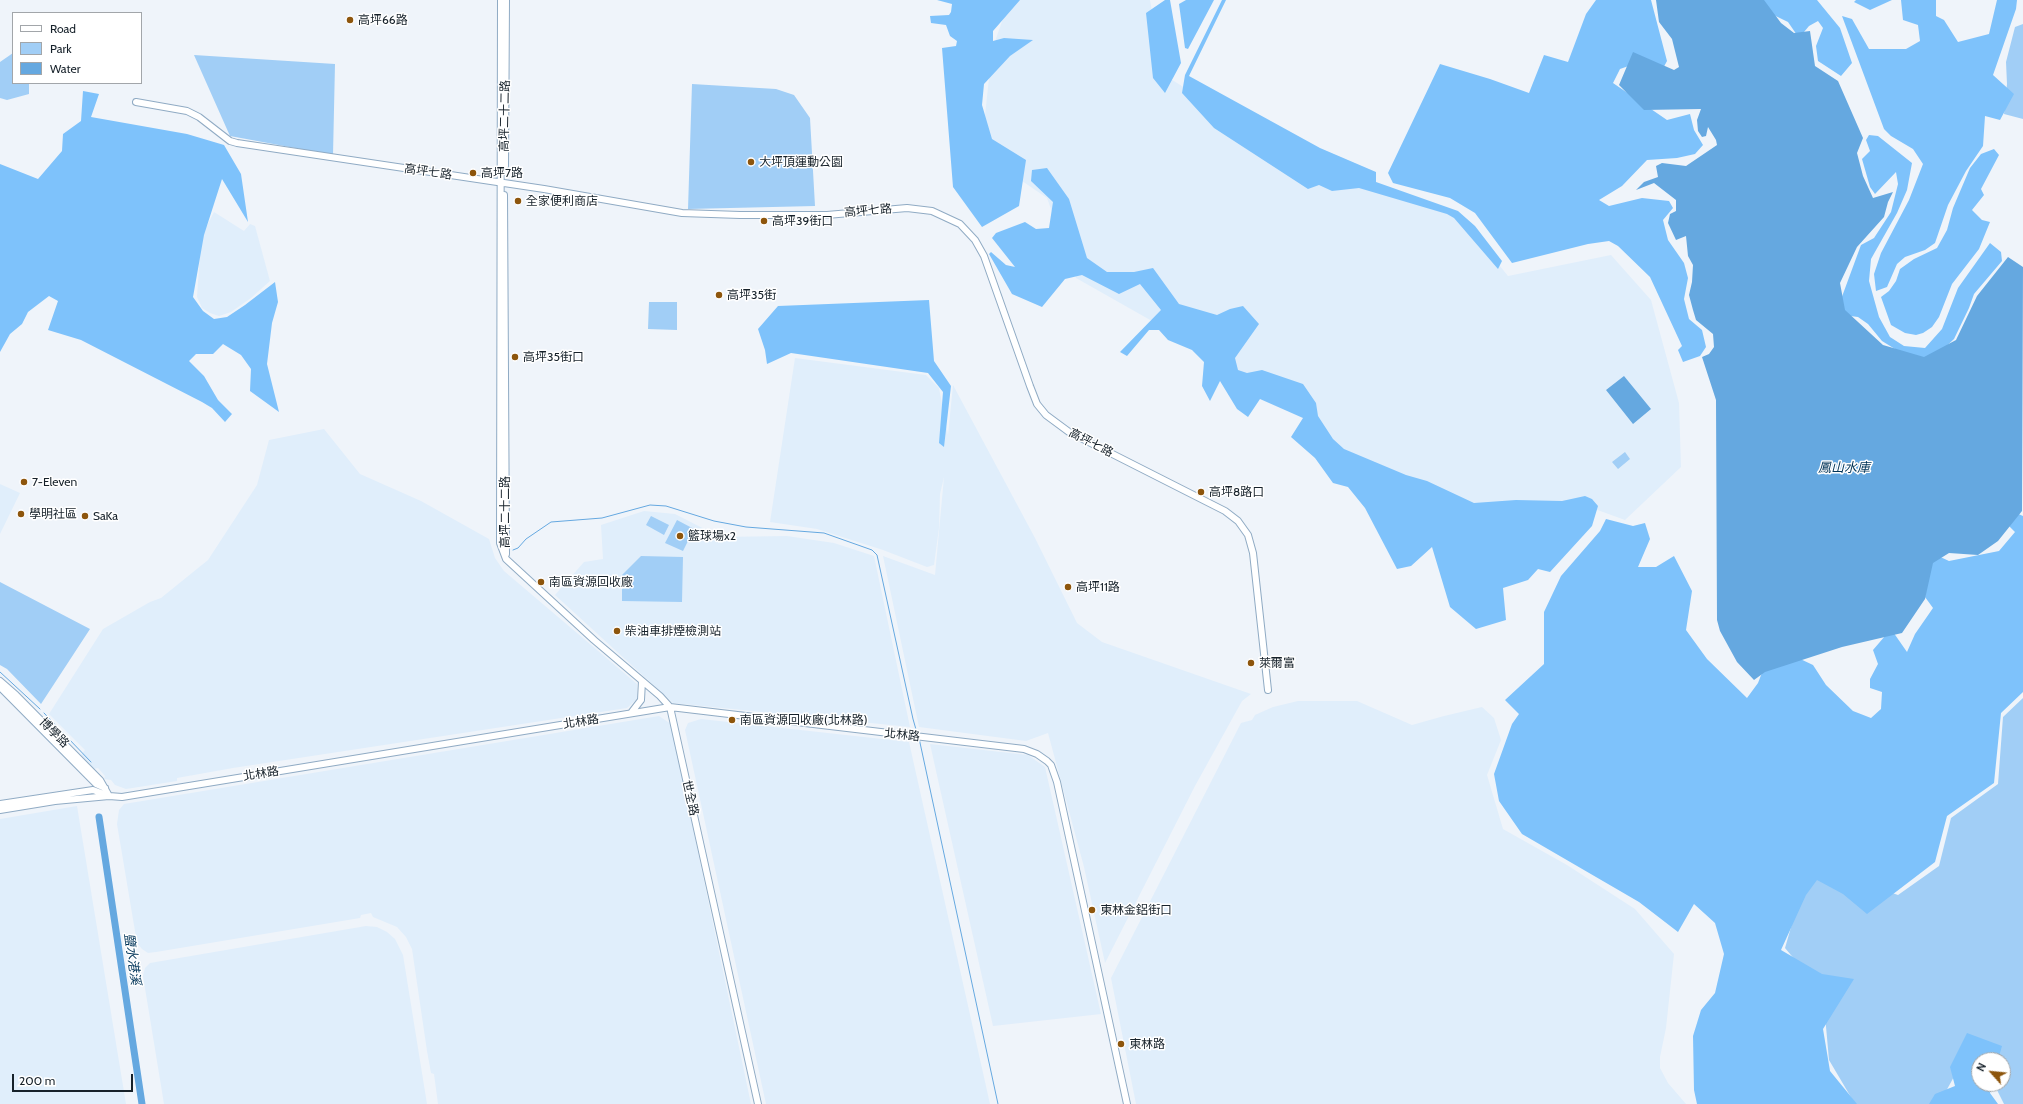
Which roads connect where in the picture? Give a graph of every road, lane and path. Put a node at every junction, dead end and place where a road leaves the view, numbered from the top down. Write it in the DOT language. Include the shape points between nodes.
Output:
graph roads {
  1 [pos="500,0"];
  2 [pos="506,0"];
  3 [pos="136,102"];
  4 [pos="502,183"];
  5 [pos="642,680"];
  6 [pos="0,681"];
  7 [pos="0,687"];
  8 [pos="1268,690"];
  9 [pos="670,707"];
  10 [pos="630,714"];
  11 [pos="105,788"];
  12 [pos="109,796"];
  13 [pos="0,804"];
  14 [pos="0,810"];
  15 [pos="758,1104"];
  16 [pos="1127,1104"];
  1 -- 4 [label="street, 高坪二十二路"];
  2 -- 4 [label="street, 高坪二十二路"];
  3 -- 4 [label="street, 高坪七路" via="188,111 230,141 237,143"];
  4 -- 5 [label="street, 高坪二十二路" via="506,559 594,640"];
  4 -- 8 [label="street, 高坪七路" via="682,213 827,215 908,208 932,211 960,224 975,240 984,256 1037,404 1046,415 1069,432 1226,511 1238,521 1248,535 1253,553"];
  5 -- 9 [label="street"];
  5 -- 10 [label="street" via="641,700"];
  6 -- 11 [label="street, 博學路" via="100,780"];
  7 -- 11 [label="street, 博學路" via="96,784"];
  9 -- 10 [label="street, 北林路"];
  9 -- 15 [label="street, 世全路"];
  9 -- 16 [label="street, 北林路" via="1024,748 1051,765 1057,782"];
  10 -- 12 [label="street, 北林路" via="122,797"];
  11 -- 12 [label="street, 博學路"];
  12 -- 13 [label="street, 北林路" via="93,790"];
  12 -- 14 [label="street, 北林路"];
}
